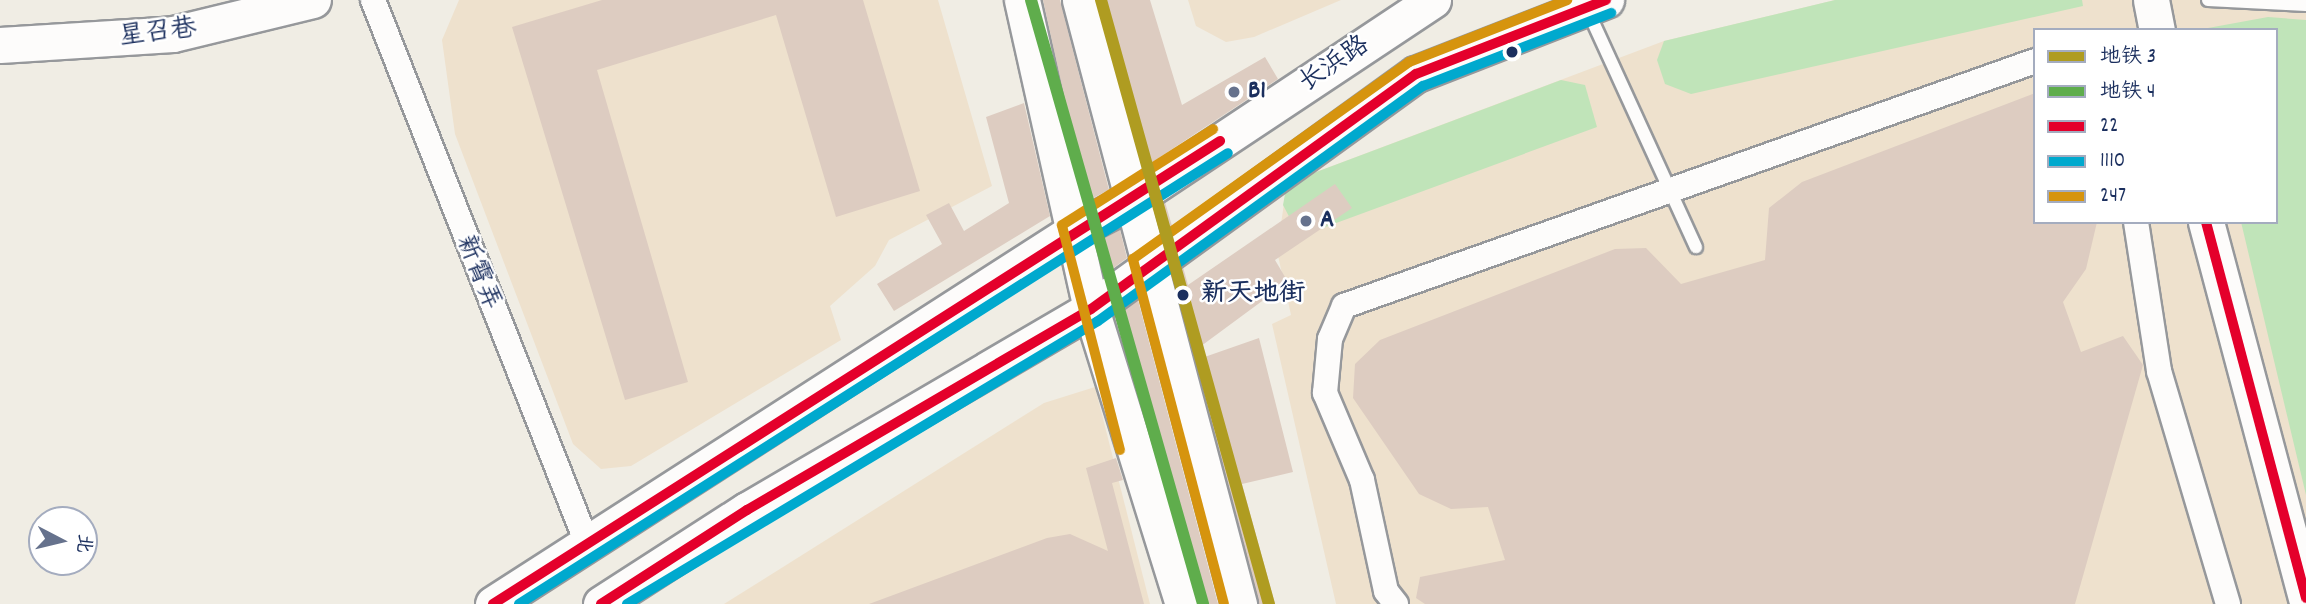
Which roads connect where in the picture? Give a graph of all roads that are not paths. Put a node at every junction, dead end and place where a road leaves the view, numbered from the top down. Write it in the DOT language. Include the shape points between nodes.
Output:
graph roads {
  1 [pos="313,0"];
  2 [pos="373,0"];
  3 [pos="1022,0"];
  4 [pos="1080,0"];
  5 [pos="1433,0"];
  6 [pos="2151,0"];
  7 [pos="2208,0"];
  8 [pos="1596,3"];
  9 [pos="2306,5"];
  10 [pos="2157,28"];
  11 [pos="0,45"];
  12 [pos="2033,62"];
  13 [pos="1673,190"];
  14 [pos="1129,202"];
  15 [pos="2136,224"];
  16 [pos="2207,224"];
  17 [pos="1074,230"];
  18 [pos="1696,247"];
  19 [pos="1145,266"];
  20 [pos="1091,309"];
  21 [pos="587,543"];
  22 [pos="2306,598"];
  23 [pos="493,604"];
  24 [pos="601,604"];
  25 [pos="1183,604"];
  26 [pos="1239,604"];
  27 [pos="1396,604"];
  28 [pos="2228,604"];
  1 -- 11 [label="main road, 星召巷" via="173,34"];
  2 -- 21 [label="street, 新霄弄"];
  3 -- 17 [label="main road"];
  4 -- 14 [label="main road"];
  5 -- 14 [label="main road, 长浜路"];
  6 -- 10 [label="main road"];
  7 -- 9 [label="lane"];
  8 -- 13 [label="lane"];
  8 -- 19 [label="main road, 长浜路" via="1416,74"];
  12 -- 13 [label="street"];
  13 -- 18 [label="lane"];
  13 -- 27 [label="street" via="1344,306 1330,339 1325,393 1362,480 1386,591"];
  14 -- 17 [label="main road, 长浜路"];
  14 -- 19 [label="main road"];
  15 -- 28 [label="street" via="2160,371"];
  16 -- 22 [label="main road"];
  17 -- 20 [label="main road"];
  17 -- 21 [label="main road, 长浜路"];
  19 -- 20 [label="main road, 长浜路"];
  19 -- 26 [label="main road"];
  20 -- 24 [label="main road, 长浜路" via="747,510"];
  20 -- 25 [label="main road"];
  21 -- 23 [label="main road, 长浜路"];
}
